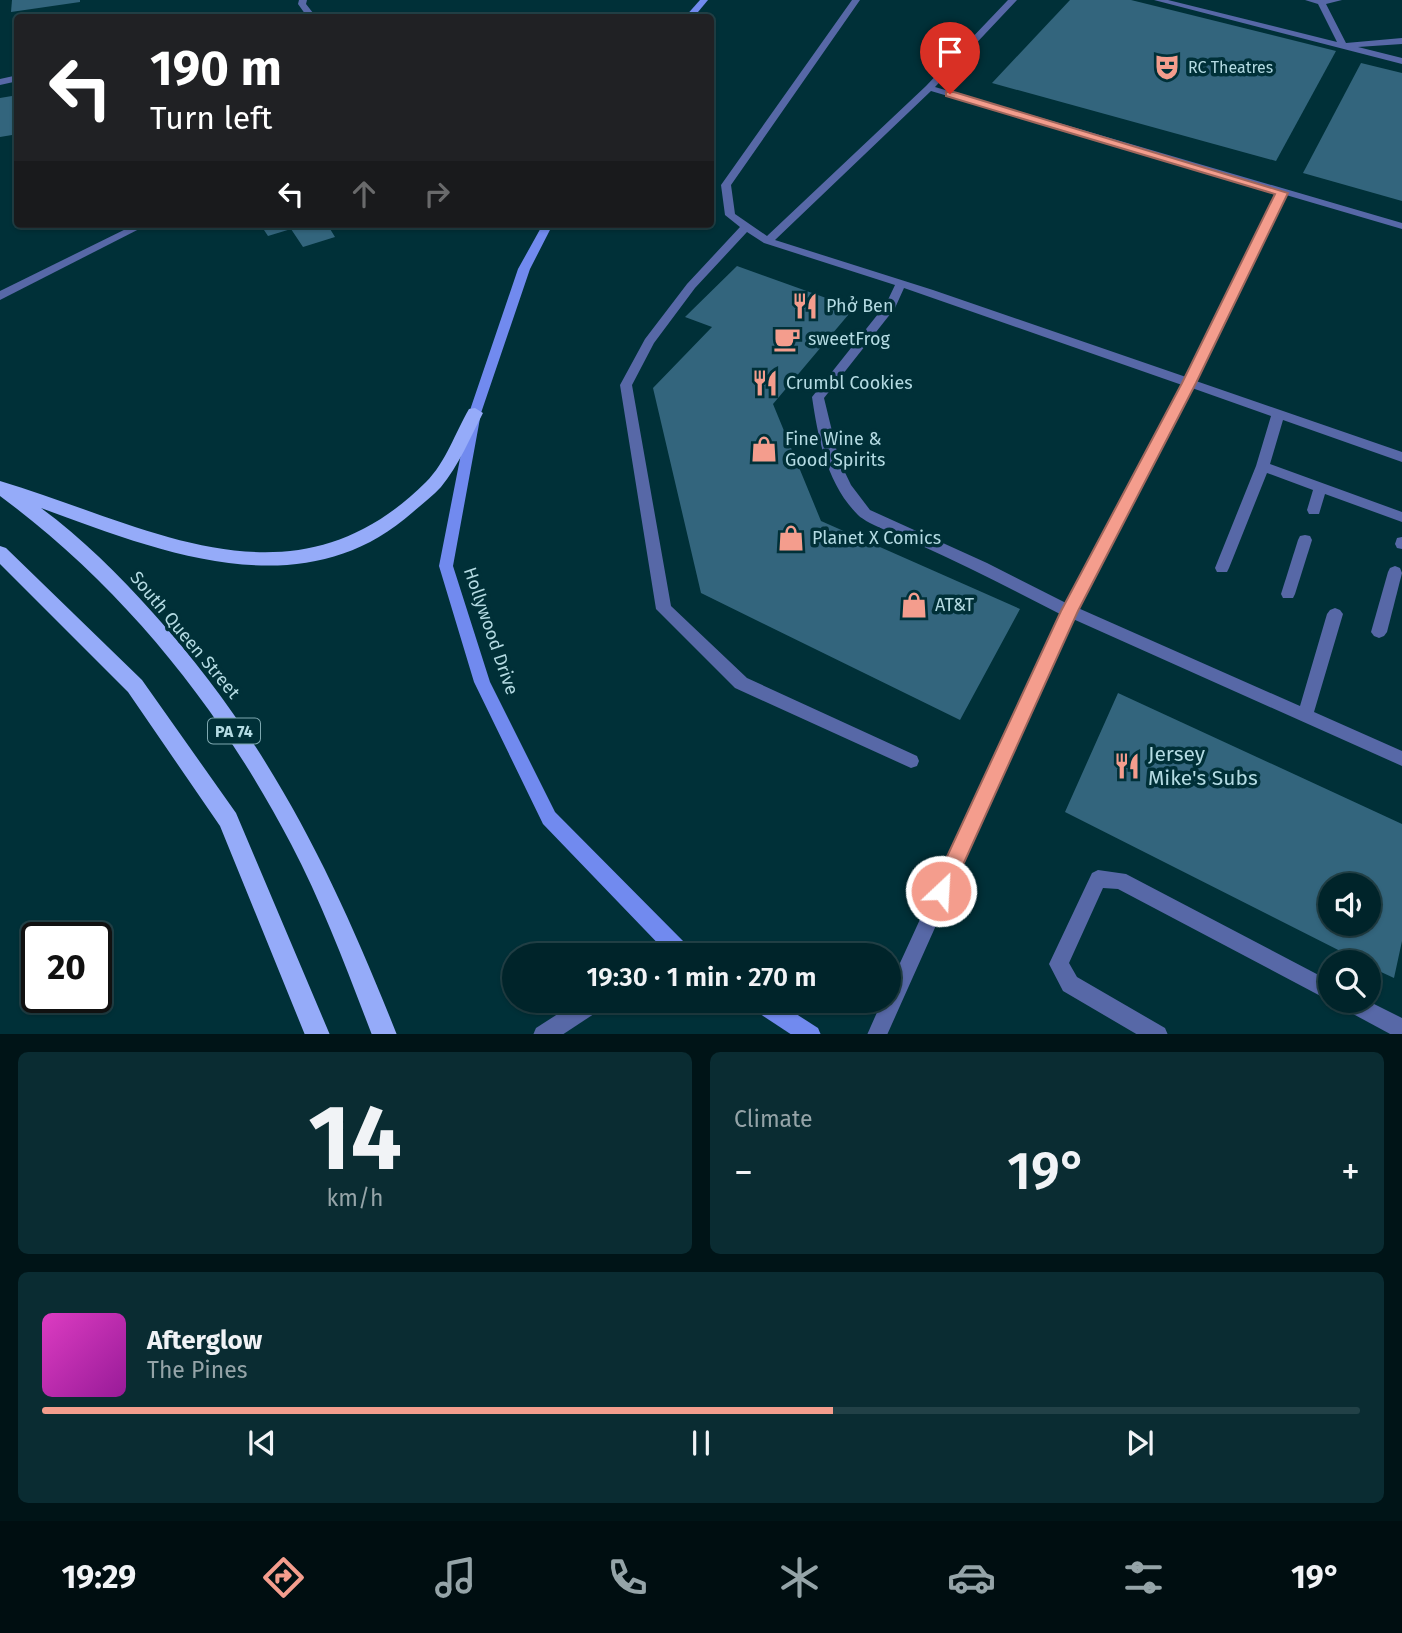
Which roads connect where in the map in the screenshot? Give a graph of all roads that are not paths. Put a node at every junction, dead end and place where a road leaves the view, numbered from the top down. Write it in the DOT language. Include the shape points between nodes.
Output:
graph roads {
  1 [pos="704,0"];
  2 [pos="856,0"];
  3 [pos="1013,0"];
  4 [pos="1158,0"];
  5 [pos="1309,0"];
  6 [pos="1338,0"];
  7 [pos="1321,2"];
  8 [pos="692,14"];
  9 [pos="1402,41"];
  10 [pos="1343,46"];
  11 [pos="1402,61"];
  12 [pos="929,88"];
  13 [pos="1282,193"];
  14 [pos="747,226"];
  15 [pos="1402,226"];
  16 [pos="136,228"];
  17 [pos="546,228"];
  18 [pos="768,241"];
  19 [pos="901,283"];
  20 [pos="0,296"];
  21 [pos="1189,383"];
  22 [pos="475,413"];
  23 [pos="1278,414"];
  24 [pos="1402,457"];
  25 [pos="1263,467"];
  26 [pos="0,487"];
  27 [pos="1320,488"];
  28 [pos="1314,510"];
  29 [pos="1402,517"];
  30 [pos="1305,540"];
  31 [pos="0,553"];
  32 [pos="1222,568"];
  33 [pos="1395,572"];
  34 [pos="1287,594"];
  35 [pos="1069,611"];
  36 [pos="1335,614"];
  37 [pos="1379,632"];
  38 [pos="1305,716"];
  39 [pos="1402,759"];
  40 [pos="911,761"];
  41 [pos="668,943"];
  42 [pos="1318,985"];
  43 [pos="577,1013"];
  44 [pos="777,1013"];
  45 [pos="1372,1013"];
  46 [pos="1402,1029"];
  47 [pos="318,1034"];
  48 [pos="385,1034"];
  49 [pos="543,1034"];
  50 [pos="811,1034"];
  51 [pos="877,1034"];
  52 [pos="1158,1034"];
  1 -- 8 [label="main road"];
  2 -- 14 [label="street" via="726,185 730,215"];
  3 -- 12 [label="street"];
  4 -- 10 [label="street"];
  5 -- 7 [label="street"];
  6 -- 7 [label="street"];
  7 -- 10 [label="street"];
  9 -- 10 [label="street"];
  10 -- 11 [label="street"];
  12 -- 13 [label="street"];
  12 -- 18 [label="street"];
  13 -- 15 [label="street"];
  13 -- 21 [label="street"];
  14 -- 18 [label="street"];
  14 -- 40 [label="street" via="691,286 649,342 626,385 664,609 741,682"];
  16 -- 20 [label="street"];
  17 -- 22 [label="main road, Hollywood Drive" via="524,269"];
  18 -- 19 [label="street"];
  19 -- 21 [label="street"];
  19 -- 35 [label="street" via="891,305 818,397 828,454 839,478 865,514"];
  21 -- 23 [label="street"];
  21 -- 35 [label="street"];
  22 -- 26 [label="main road" via="434,484 410,508 349,546 301,559 273,562 162,544"];
  22 -- 41 [label="main road, Hollywood Drive" via="446,566 482,682 549,818"];
  23 -- 24 [label="street"];
  23 -- 25 [label="street"];
  25 -- 27 [label="street"];
  25 -- 32 [label="street"];
  26 -- 48 [label="main road, South Queen Street / PA 74" via="80,550 143,615 216,704 285,812 346,935"];
  27 -- 28 [label="street"];
  27 -- 29 [label="street"];
  30 -- 34 [label="street"];
  31 -- 47 [label="main road" via="135,686 228,820"];
  33 -- 37 [label="street"];
  35 -- 38 [label="street"];
  35 -- 51 [label="street"];
  36 -- 38 [label="street"];
  38 -- 39 [label="street"];
  42 -- 52 [label="street" via="1119,880 1098,879 1059,964 1070,984"];
  43 -- 49 [label="street"];
  44 -- 50 [label="main road"];
  45 -- 46 [label="street"];
}
